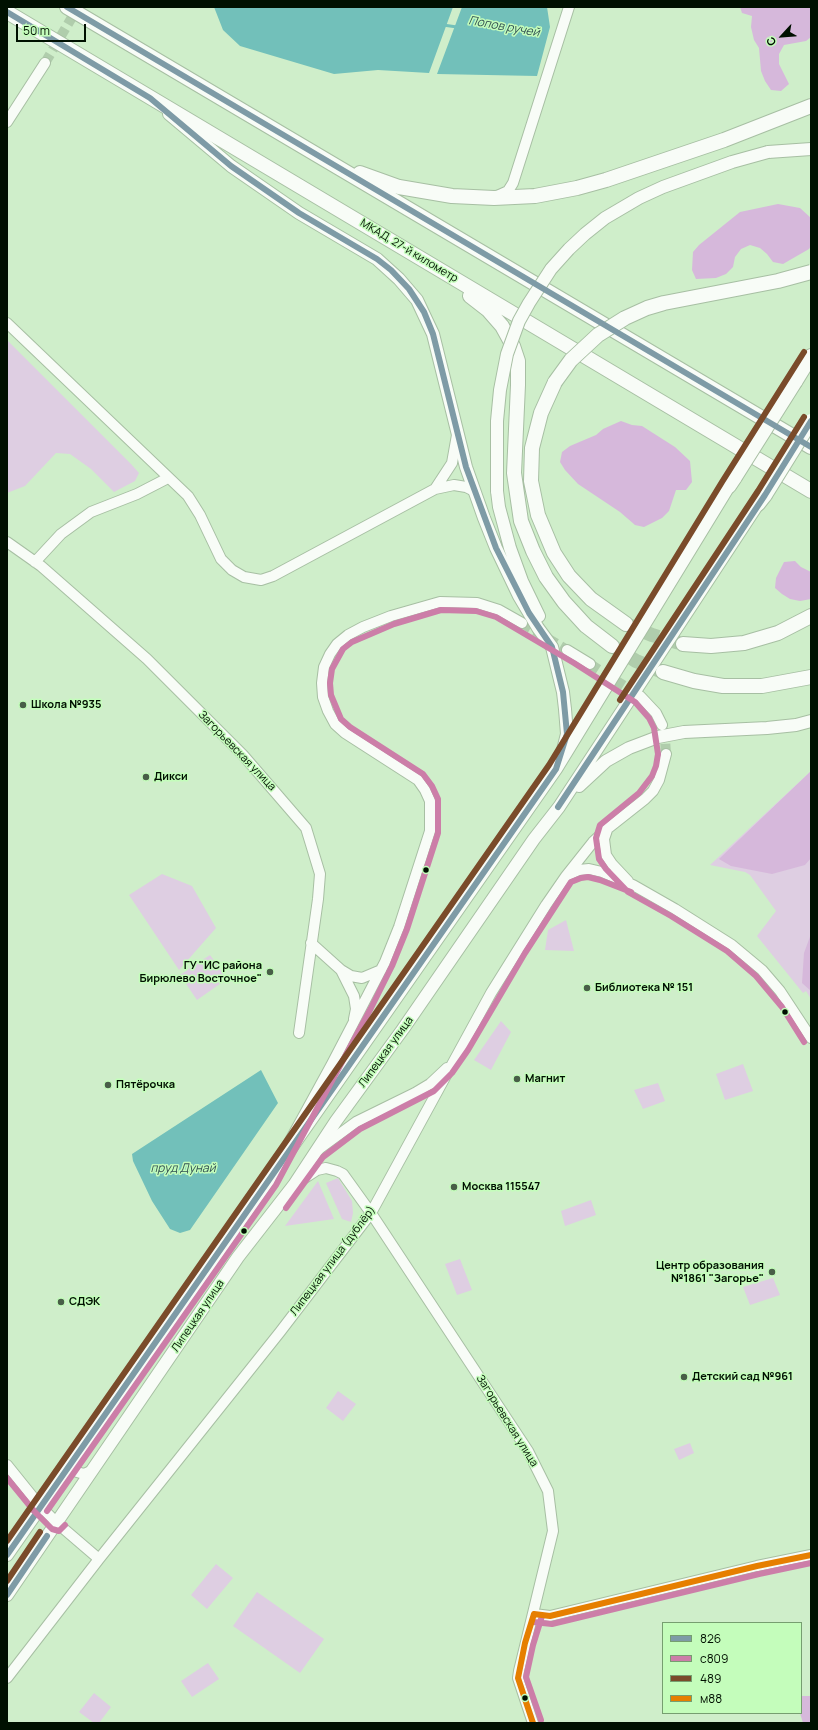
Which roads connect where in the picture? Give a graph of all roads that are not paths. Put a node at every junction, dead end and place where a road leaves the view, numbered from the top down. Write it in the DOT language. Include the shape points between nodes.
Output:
graph roads {
  1 [pos="67,7"];
  2 [pos="569,7"];
  3 [pos="7,12"];
  4 [pos="45,63"];
  5 [pos="150,98"];
  6 [pos="811,106"];
  7 [pos="7,122"];
  8 [pos="811,149"];
  9 [pos="313,152"];
  10 [pos="494,198"];
  11 [pos="426,261"];
  12 [pos="811,272"];
  13 [pos="7,323"];
  14 [pos="811,356"];
  15 [pos="811,421"];
  16 [pos="457,433"];
  17 [pos="811,447"];
  18 [pos="168,478"];
  19 [pos="732,481"];
  20 [pos="435,489"];
  21 [pos="474,491"];
  22 [pos="811,491"];
  23 [pos="762,500"];
  24 [pos="7,542"];
  25 [pos="35,562"];
  26 [pos="811,616"];
  27 [pos="522,624"];
  28 [pos="626,624"];
  29 [pos="683,644"];
  30 [pos="612,646"];
  31 [pos="552,647"];
  32 [pos="567,650"];
  33 [pos="590,664"];
  34 [pos="663,672"];
  35 [pos="811,677"];
  36 [pos="640,696"];
  37 [pos="811,721"];
  38 [pos="662,725"];
  39 [pos="666,754"];
  40 [pos="556,769"];
  41 [pos="559,807"];
  42 [pos="607,829"];
  43 [pos="566,876"];
  44 [pos="633,885"];
  45 [pos="311,943"];
  46 [pos="341,970"];
  47 [pos="381,970"];
  48 [pos="353,1024"];
  49 [pos="299,1032"];
  50 [pos="811,1038"];
  51 [pos="461,1046"];
  52 [pos="317,1150"];
  53 [pos="268,1180"];
  54 [pos="294,1185"];
  55 [pos="370,1213"];
  56 [pos="76,1457"];
  57 [pos="7,1465"];
  58 [pos="94,1470"];
  59 [pos="40,1506"];
  60 [pos="57,1523"];
  61 [pos="7,1555"];
  62 [pos="811,1555"];
  63 [pos="99,1559"];
  64 [pos="7,1595"];
  65 [pos="534,1614"];
  66 [pos="7,1678"];
  67 [pos="533,1723"];
  1 -- 9 [label="highway"];
  2 -- 10 [label="street" via="513,183 508,190"];
  3 -- 5 [label="highway, МКАД, 27-й километр"];
  4 -- 7 [label="street"];
  5 -- 11 [label="highway, МКАД, 27-й километр"];
  5 -- 16 [label="main road" via="231,166 299,213 377,259 399,279 417,300 429,322 448,388"];
  6 -- 10 [label="highway" via="724,140 606,180 536,196"];
  8 -- 31 [label="main road, bridge" via="768,152 732,162 662,187 605,218 585,234 551,269 519,321 507,354 500,390 497,421 497,490 503,526 510,548"];
  9 -- 10 [label="highway" via="399,187 452,196"];
  9 -- 17 [label="highway"];
  11 -- 22 [label="highway, МКАД, 27-й километр"];
  11 -- 30 [label="highway" via="488,310 508,334 519,371 514,473 521,521 532,551 555,590 582,622"];
  12 -- 28 [label="highway, bridge" via="664,303 640,311 598,335 571,360 555,382 540,412 532,448 531,480 538,515 554,553 569,576 591,599"];
  13 -- 18 [label="street"];
  14 -- 19 [label="highway, bridge"];
  15 -- 23 [label="highway, bridge"];
  16 -- 20 [label="street" via="452,463"];
  16 -- 21 [label="main road"];
  18 -- 20 [label="street" via="195,506 220,559 238,574 256,580 273,576"];
  18 -- 25 [label="street" via="137,494 91,512 61,534"];
  19 -- 40 [label="main road, Липецкая улица"];
  20 -- 21 [label="street" via="454,485"];
  21 -- 31 [label="main road" via="506,571 529,613"];
  23 -- 41 [label="main road, Липецкая улица"];
  24 -- 25 [label="street, Загорьевская улица"];
  25 -- 45 [label="street, Загорьевская улица" via="147,659 243,755 306,828 320,874"];
  26 -- 29 [label="highway" via="778,634 744,643 711,646"];
  27 -- 47 [label="street" via="500,610 477,604 440,602 391,616 348,635 337,644 324,667 323,697 335,724 358,743 414,776 430,801 430,830 399,926"];
  31 -- 40 [label="main road" via="563,692 567,734"];
  32 -- 33 [label="street"];
  34 -- 35 [label="highway" via="723,686 762,686"];
  36 -- 38 [label="street" via="656,713"];
  37 -- 41 [label="main road" via="796,725 684,732 658,737 629,748 606,761"];
  39 -- 42 [label="street, Липецкая улица (дублёр)" via="664,768 653,790"];
  40 -- 53 [label="main road, Липецкая улица"];
  41 -- 52 [label="main road, Липецкая улица"];
  42 -- 43 [label="street, Липецкая улица (дублёр)"];
  42 -- 44 [label="street" via="604,839 606,855"];
  43 -- 44 [label="street" via="589,868"];
  43 -- 51 [label="street, Липецкая улица (дублёр)" via="518,949"];
  44 -- 50 [label="street" via="675,908 732,945 762,970 788,1002"];
  45 -- 46 [label="street"];
  45 -- 49 [label="street, Загорьевская улица"];
  46 -- 47 [label="street" via="351,976 362,978"];
  46 -- 48 [label="street" via="354,996 356,1009"];
  47 -- 48 [label="street"];
  48 -- 53 [label="street"];
  51 -- 52 [label="street" via="446,1068 430,1084 356,1122"];
  51 -- 55 [label="street, Липецкая улица (дублёр)"];
  52 -- 54 [label="main road, Липецкая улица"];
  53 -- 56 [label="main road, Липецкая улица"];
  54 -- 55 [label="street, Загорьевская улица" via="317,1170 326,1168 337,1171 351,1184"];
  54 -- 58 [label="main road, Липецкая улица" via="238,1257"];
  55 -- 63 [label="street, Липецкая улица (дублёр)" via="280,1332"];
  55 -- 65 [label="street, Загорьевская улица" via="528,1451 548,1490 553,1531"];
  56 -- 58 [label="street" via="74,1466 78,1472 87,1474"];
  56 -- 59 [label="main road, Липецкая улица"];
  57 -- 59 [label="street"];
  58 -- 60 [label="main road, Липецкая улица"];
  59 -- 60 [label="street"];
  59 -- 61 [label="main road, Липецкая улица"];
  60 -- 63 [label="street"];
  60 -- 64 [label="main road, Липецкая улица"];
  62 -- 65 [label="street" via="550,1616"];
  63 -- 66 [label="street, Липецкая улица (дублёр)"];
  65 -- 67 [label="street, Загорьевская улица" via="518,1678"];
}
